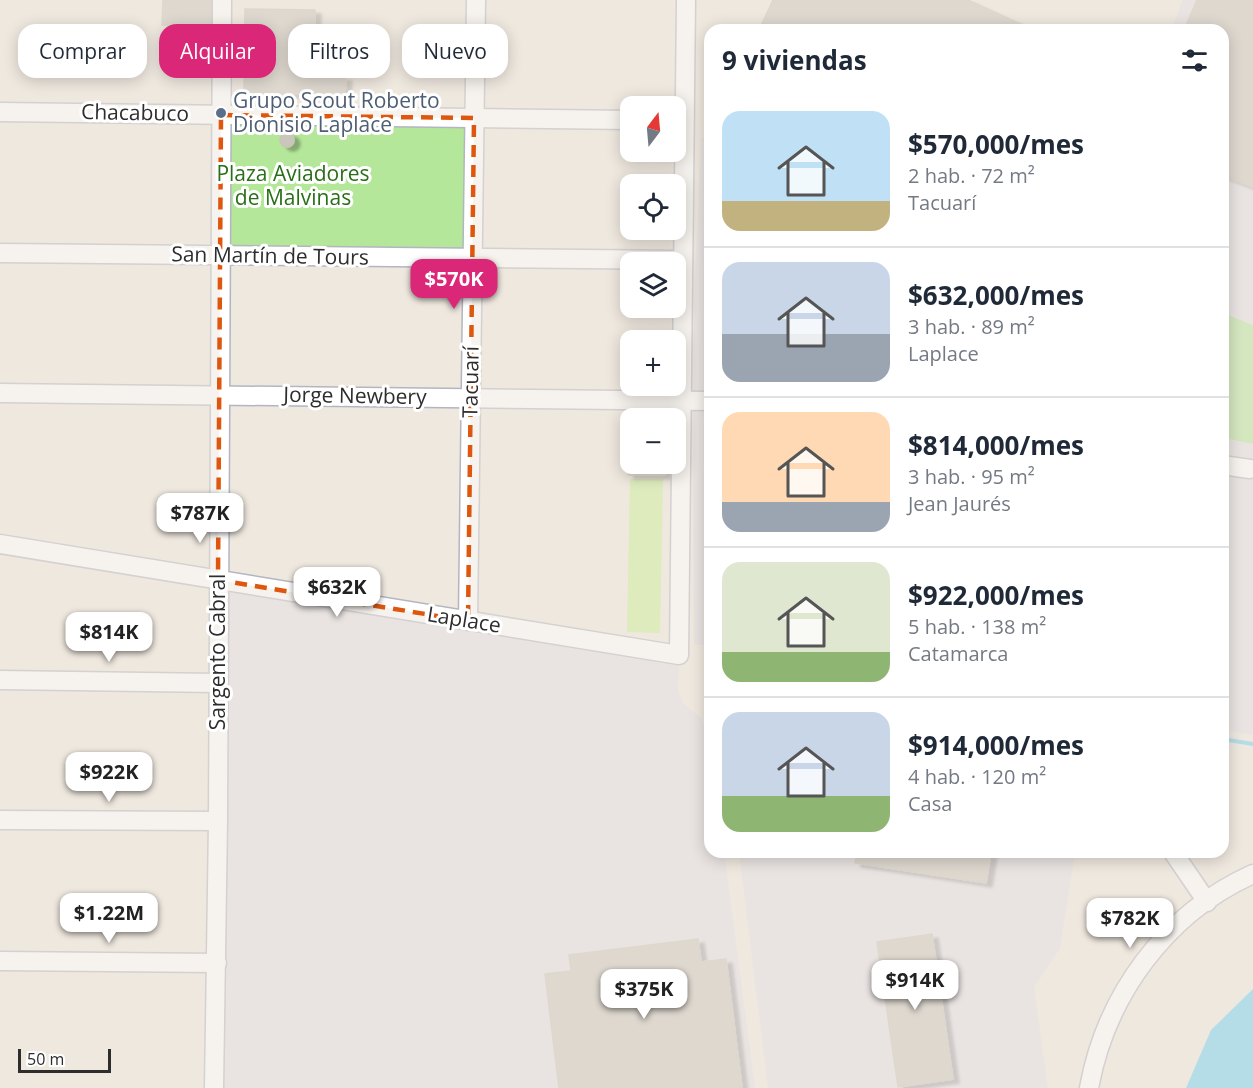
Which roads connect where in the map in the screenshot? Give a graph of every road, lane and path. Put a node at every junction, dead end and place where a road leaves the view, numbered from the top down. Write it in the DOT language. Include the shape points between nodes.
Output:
graph roads {
  1 [pos="222,0"];
  2 [pos="476,0"];
  3 [pos="686,0"];
  4 [pos="681,96"];
  5 [pos="0,112"];
  6 [pos="221,115"];
  7 [pos="474,118"];
  8 [pos="620,120"];
  9 [pos="681,162"];
  10 [pos="683,252"];
  11 [pos="0,253"];
  12 [pos="220,255"];
  13 [pos="473,258"];
  14 [pos="620,259"];
  15 [pos="683,318"];
  16 [pos="0,393"];
  17 [pos="219,395"];
  18 [pos="471,398"];
  19 [pos="682,400"];
  20 [pos="704,401"];
  21 [pos="1229,466"];
  22 [pos="1250,469"];
  23 [pos="0,544"];
  24 [pos="218,580"];
  25 [pos="468,621"];
  26 [pos="0,680"];
  27 [pos="218,683"];
  28 [pos="0,820"];
  29 [pos="218,821"];
  30 [pos="1177,858"];
  31 [pos="1253,874"];
  32 [pos="1207,902"];
  33 [pos="0,961"];
  34 [pos="217,963"];
  35 [pos="214,1088"];
  36 [pos="1089,1088"];
  1 -- 6 [label="street, Sargento Cabral"];
  2 -- 7 [label="street, Tacuarí"];
  3 -- 4 [label="street"];
  5 -- 6 [label="street, Chacabuco"];
  6 -- 7 [label="street, Chacabuco"];
  6 -- 12 [label="street, Sargento Cabral"];
  7 -- 8 [label="street, Chacabuco"];
  7 -- 13 [label="street, Tacuarí"];
  9 -- 10 [label="street"];
  11 -- 12 [label="street, San Martín de Tours"];
  12 -- 13 [label="street, San Martín de Tours"];
  12 -- 17 [label="street, Sargento Cabral"];
  13 -- 14 [label="street, San Martín de Tours"];
  13 -- 18 [label="street, Tacuarí"];
  15 -- 19 [label="street"];
  16 -- 17 [label="street, Jorge Newbery"];
  17 -- 18 [label="street, Jorge Newbery"];
  17 -- 24 [label="street, Sargento Cabral"];
  18 -- 19 [label="street, Jorge Newbery"];
  18 -- 25 [label="street, Tacuarí"];
  19 -- 20 [label="street, Jorge Newbery"];
  19 -- 25 [label="street, Laplace" via="679,655"];
  21 -- 22 [label="street"];
  23 -- 24 [label="street, Laplace"];
  24 -- 25 [label="street, Laplace"];
  24 -- 27 [label="street, Sargento Cabral"];
  26 -- 27 [label="street"];
  27 -- 29 [label="street, Sargento Cabral"];
  28 -- 29 [label="street"];
  29 -- 34 [label="street, Sargento Cabral"];
  30 -- 32 [label="street"];
  31 -- 32 [label="street"];
  32 -- 36 [label="street" via="1159,943 1119,997 1103,1034"];
  33 -- 34 [label="street"];
  34 -- 35 [label="street, Sargento Cabral"];
}
